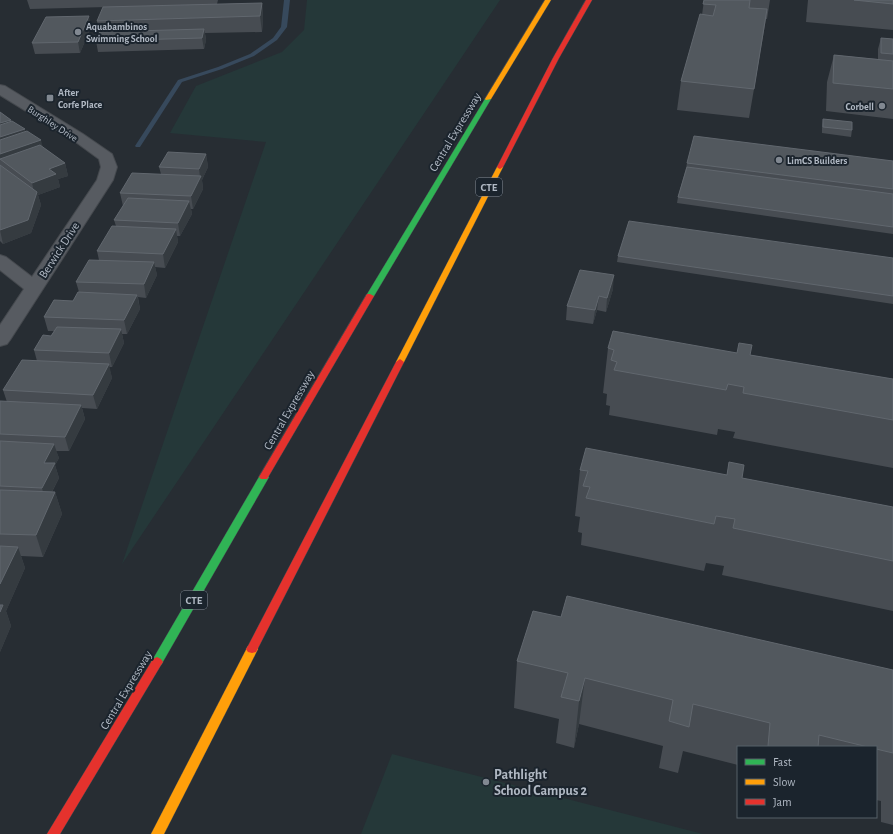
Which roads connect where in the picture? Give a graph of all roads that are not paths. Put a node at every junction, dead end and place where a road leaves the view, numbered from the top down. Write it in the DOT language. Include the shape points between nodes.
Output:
graph roads {
  1 [pos="548,0"];
  2 [pos="589,0"];
  3 [pos="0,90"];
  4 [pos="106,157"];
  5 [pos="0,261"];
  6 [pos="34,288"];
  7 [pos="0,340"];
  8 [pos="53,834"];
  9 [pos="157,834"];
  1 -- 8 [label="highway, Central Expressway / CTE" via="334,356 186,614"];
  2 -- 9 [label="highway, CTE" via="556,58"];
  3 -- 4 [label="street, Burghley Drive"];
  4 -- 6 [label="street, Berwick Drive" via="109,167 105,180"];
  5 -- 6 [label="street"];
  6 -- 7 [label="street, Berwick Drive"];
}
